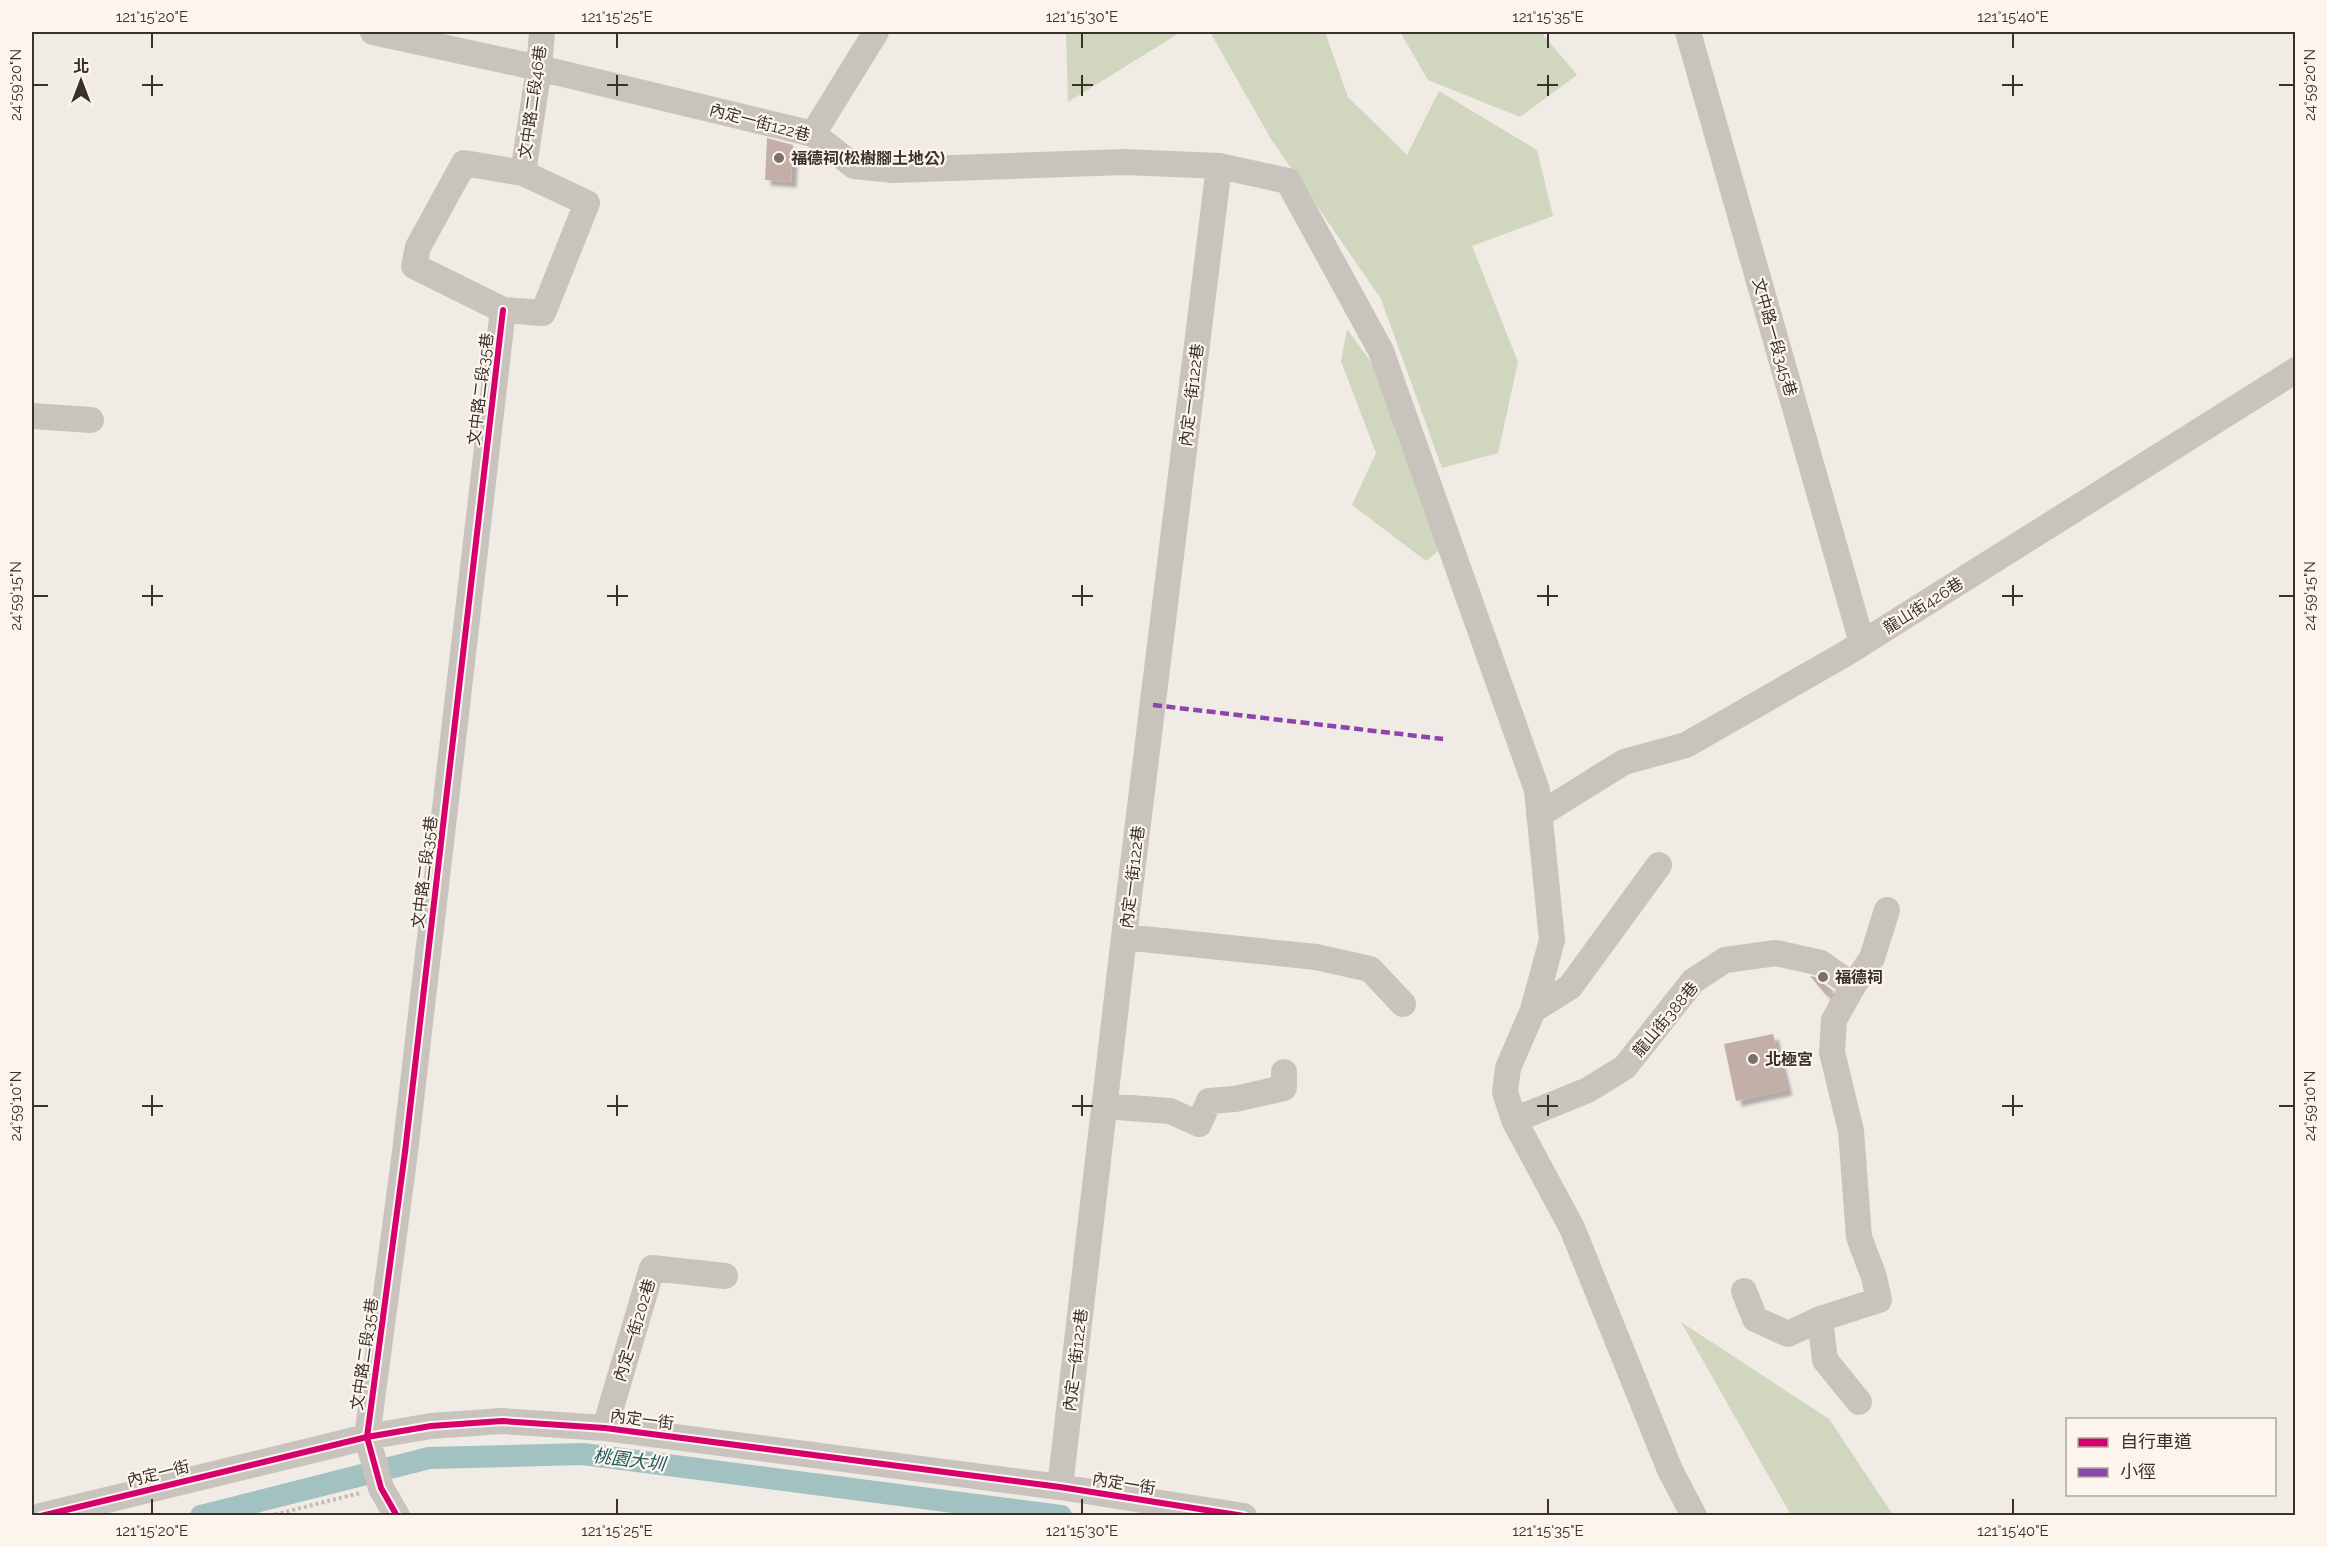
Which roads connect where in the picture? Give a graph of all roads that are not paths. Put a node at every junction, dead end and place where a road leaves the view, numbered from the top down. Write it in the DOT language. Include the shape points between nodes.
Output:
graph roads {
  1 [pos="373,32"];
  2 [pos="542,32"];
  3 [pos="876,32"];
  4 [pos="1688,32"];
  5 [pos="539,68"];
  6 [pos="813,134"];
  7 [pos="1219,166"];
  8 [pos="523,173"];
  9 [pos="503,310"];
  10 [pos="2295,370"];
  11 [pos="32,416"];
  12 [pos="91,420"];
  13 [pos="1862,643"];
  14 [pos="1539,815"];
  15 [pos="1659,865"];
  16 [pos="1887,910"];
  17 [pos="1124,937"];
  18 [pos="1853,986"];
  19 [pos="1403,1004"];
  20 [pos="1533,1011"];
  21 [pos="1284,1072"];
  22 [pos="1104,1106"];
  23 [pos="1514,1120"];
  24 [pos="725,1276"];
  25 [pos="1744,1291"];
  26 [pos="1821,1319"];
  27 [pos="1859,1402"];
  28 [pos="605,1428"];
  29 [pos="367,1437"];
  30 [pos="1060,1487"];
  31 [pos="41,1515"];
  32 [pos="397,1515"];
  33 [pos="1244,1515"];
  34 [pos="1694,1515"];
  1 -- 5 [label="street, 內定一街122巷"];
  2 -- 5 [label="street, 文中路二段46巷"];
  3 -- 6 [label="street"];
  4 -- 13 [label="street, 文中路一段345巷"];
  5 -- 6 [label="street, 內定一街122巷"];
  5 -- 8 [label="street, 文中路二段46巷"];
  6 -- 7 [label="street, 內定一街122巷" via="854,166 894,170 1125,162"];
  7 -- 14 [label="street" via="1288,182 1381,351 1537,790"];
  7 -- 17 [label="street, 內定一街122巷"];
  8 -- 9 [label="street" via="587,203 543,313"];
  8 -- 9 [label="street" via="464,164 418,247 414,266"];
  9 -- 29 [label="street, 文中路二段35巷" via="405,1152"];
  10 -- 13 [label="street, 龍山街426巷"];
  11 -- 12 [label="street"];
  13 -- 14 [label="street, 龍山街426巷" via="1686,745 1624,762"];
  14 -- 20 [label="street" via="1552,940"];
  15 -- 20 [label="street" via="1570,987"];
  16 -- 18 [label="street" via="1872,958"];
  17 -- 19 [label="street" via="1316,957 1370,969"];
  17 -- 22 [label="street, 內定一街122巷"];
  18 -- 23 [label="street, 龍山街388巷" via="1821,963 1776,953 1725,960 1693,981 1624,1067 1588,1090"];
  18 -- 26 [label="street" via="1834,1020 1832,1052 1851,1131 1859,1237 1879,1300"];
  20 -- 23 [label="street" via="1508,1068 1505,1092"];
  21 -- 22 [label="street" via="1284,1088 1209,1101 1199,1124 1170,1111"];
  22 -- 30 [label="street, 內定一街122巷"];
  23 -- 34 [label="street" via="1572,1228 1670,1470"];
  24 -- 28 [label="street, 內定一街202巷" via="652,1268"];
  25 -- 26 [label="street" via="1755,1319 1788,1334"];
  26 -- 27 [label="street" via="1825,1360"];
  28 -- 29 [label="street, 內定一街" via="502,1421 430,1426"];
  28 -- 30 [label="street, 內定一街"];
  29 -- 31 [label="street, 內定一街"];
  29 -- 32 [label="street" via="381,1488"];
  30 -- 33 [label="street, 內定一街"];
}
